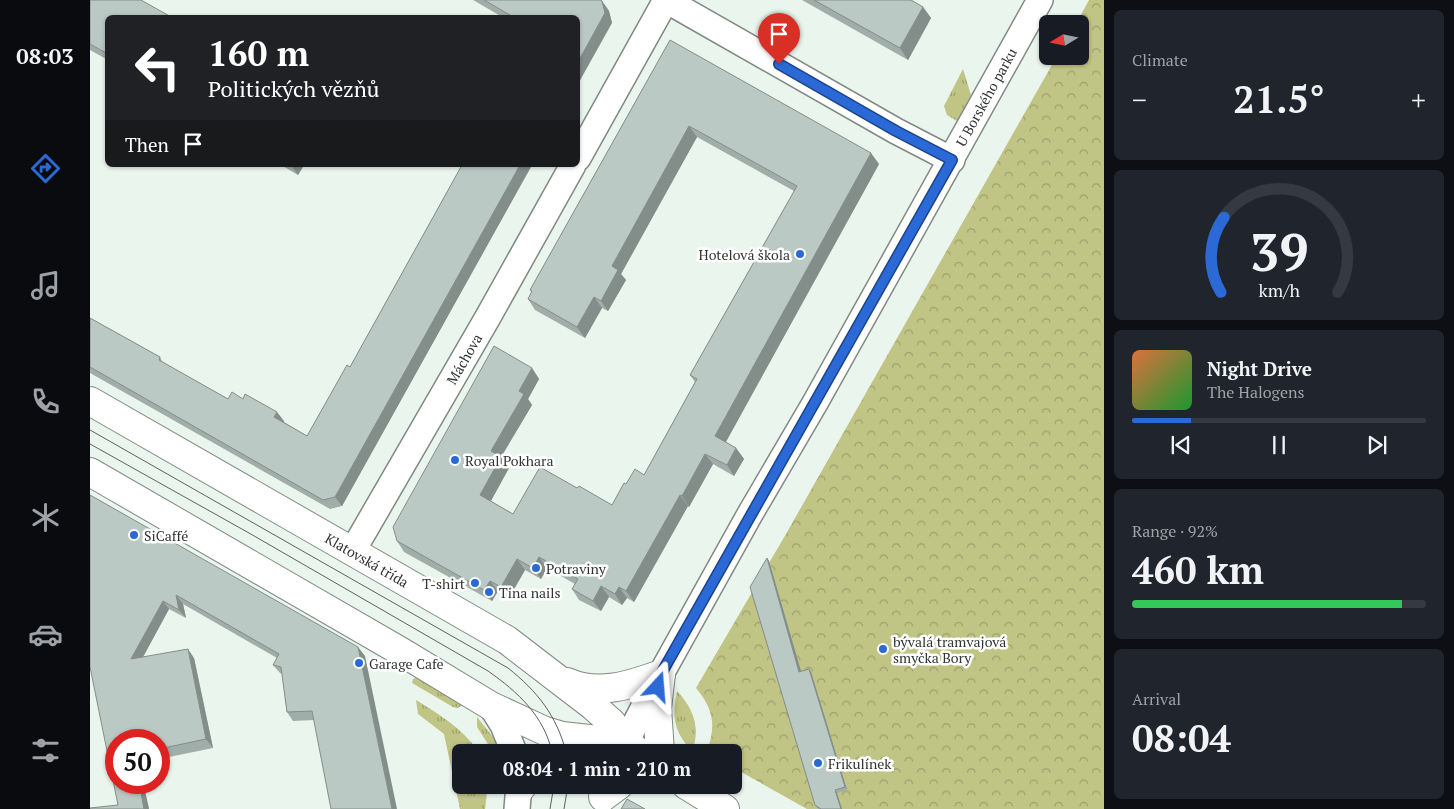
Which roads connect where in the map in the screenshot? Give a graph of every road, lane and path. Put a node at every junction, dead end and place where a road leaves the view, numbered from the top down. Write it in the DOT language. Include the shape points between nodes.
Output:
graph roads {
  1 [pos="666,0"];
  2 [pos="1040,0"];
  3 [pos="580,154"];
  4 [pos="952,160"];
  5 [pos="572,167"];
  6 [pos="90,400"];
  7 [pos="90,472"];
  8 [pos="352,552"];
  9 [pos="661,674"];
  10 [pos="554,676"];
  11 [pos="492,706"];
  12 [pos="511,744"];
  13 [pos="603,744"];
  14 [pos="626,744"];
  15 [pos="631,744"];
  16 [pos="659,744"];
  17 [pos="701,794"];
  18 [pos="725,809"];
  1 -- 3 [label="street"];
  1 -- 4 [label="street"];
  2 -- 4 [label="street, U Borského parku"];
  4 -- 9 [label="street, U Borského parku"];
  5 -- 8 [label="street, Máchova"];
  6 -- 8 [label="main road, Klatovská třída"];
  7 -- 11 [label="main road"];
  8 -- 10 [label="main road, Klatovská třída" via="507,640"];
  9 -- 10 [label="main road" via="620,687 598,689 575,685"];
  9 -- 15 [label="street, U Borského parku"];
  9 -- 16 [label="main road" via="657,708"];
  10 -- 14 [label="main road, Klatovská třída" via="612,724"];
  11 -- 12 [label="street"];
  11 -- 13 [label="main road" via="545,732"];
  17 -- 18 [label="main road"];
}
